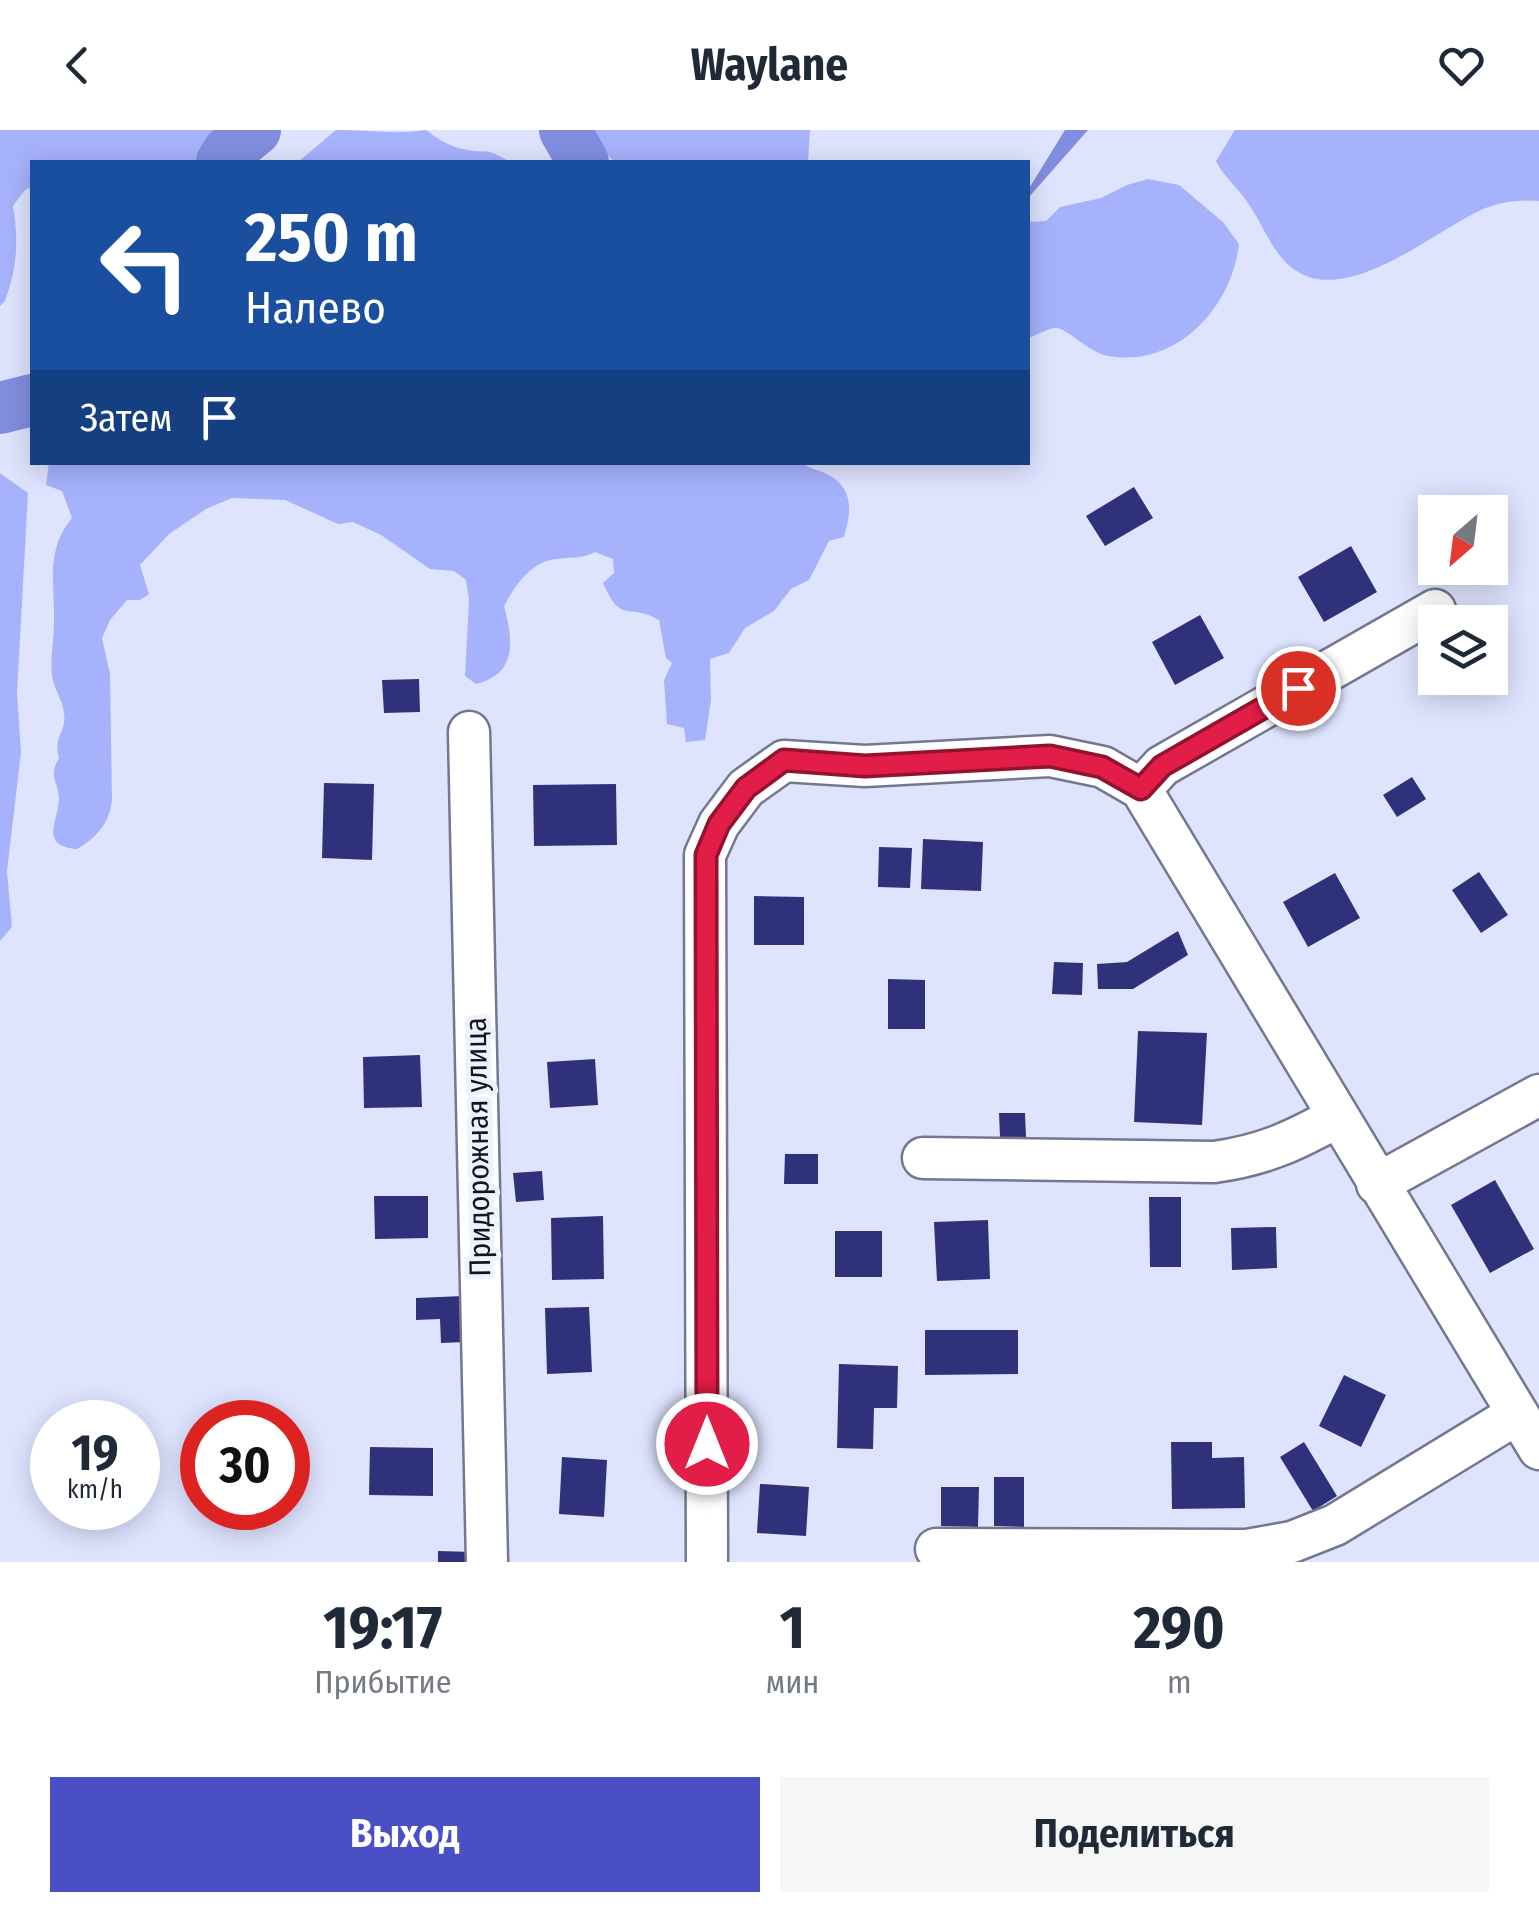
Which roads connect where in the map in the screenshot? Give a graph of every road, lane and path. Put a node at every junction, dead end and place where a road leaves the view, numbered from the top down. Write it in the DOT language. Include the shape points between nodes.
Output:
graph roads {
  1 [pos="1418,620"];
  2 [pos="469,732"];
  3 [pos="1141,789"];
  4 [pos="1539,1095"];
  5 [pos="1337,1117"];
  6 [pos="923,1158"];
  7 [pos="1377,1184"];
  8 [pos="1516,1414"];
  9 [pos="1539,1448"];
  10 [pos="936,1549"];
  11 [pos="487,1562"];
  12 [pos="707,1562"];
  1 -- 3 [label="street" via="1162,766"];
  2 -- 11 [label="street, Придорожная улица"];
  3 -- 5 [label="street"];
  3 -- 12 [label="street" via="1102,767 1050,756 865,766 784,760 746,788 719,824 706,855"];
  4 -- 7 [label="street"];
  5 -- 6 [label="street" via="1286,1145 1214,1162"];
  5 -- 7 [label="street"];
  7 -- 8 [label="street"];
  8 -- 9 [label="street"];
  8 -- 10 [label="street" via="1335,1525 1292,1542 1247,1550"];
}
